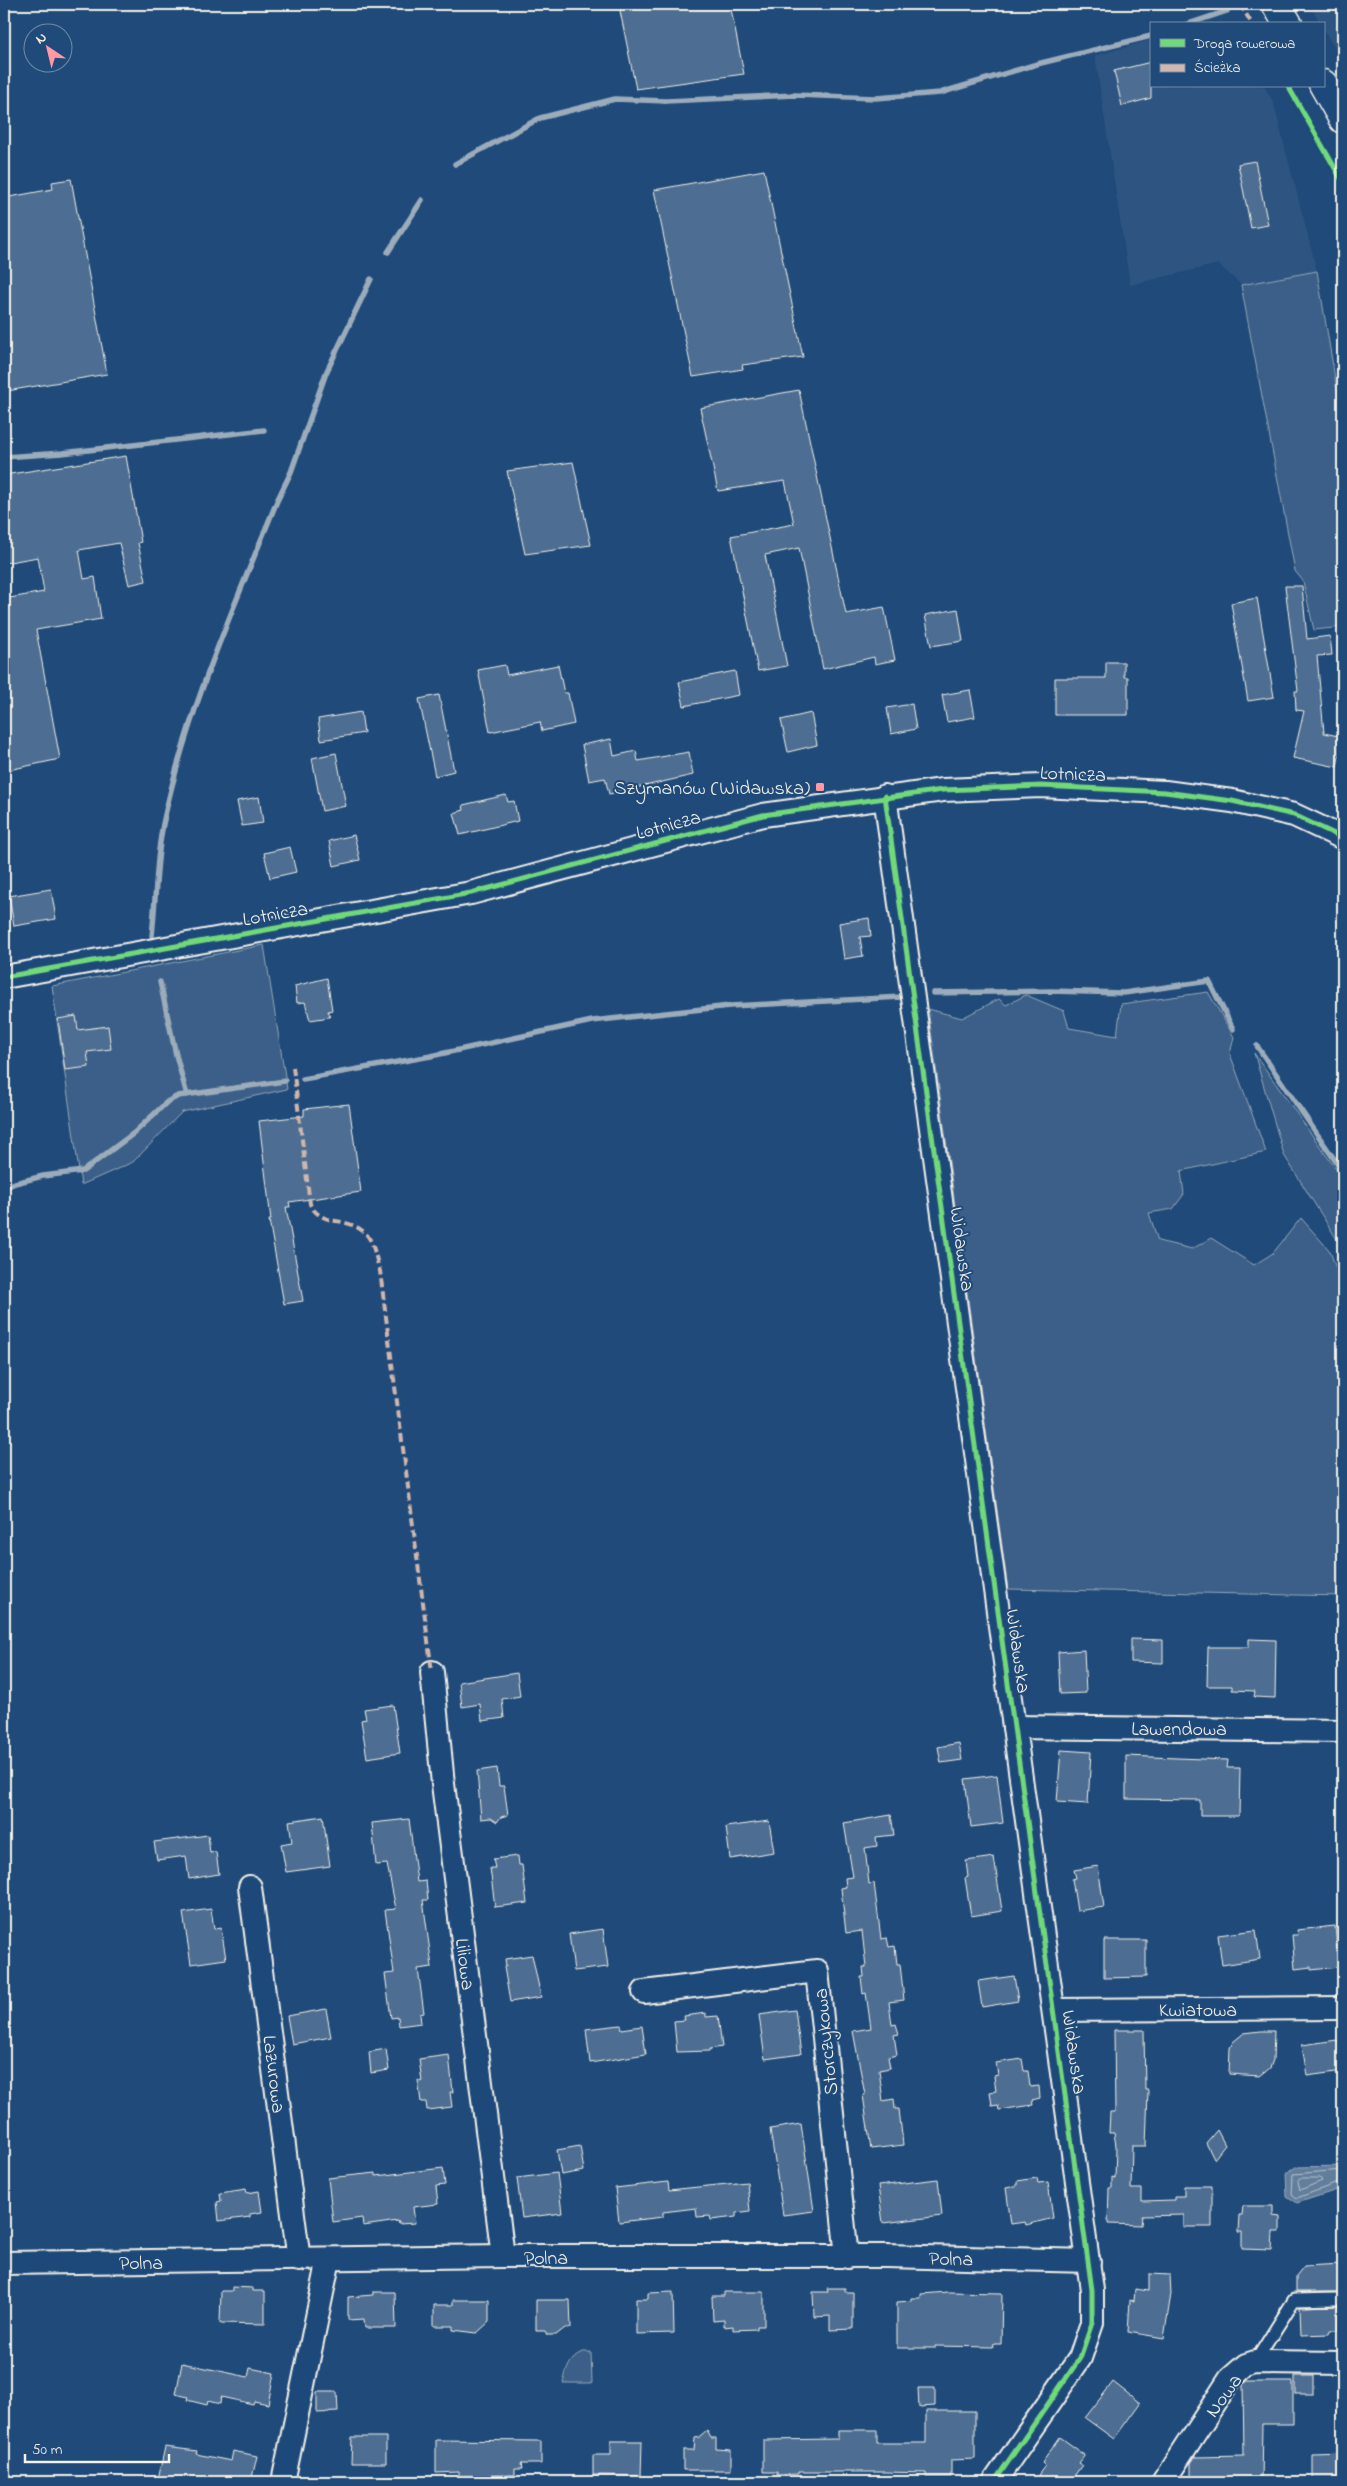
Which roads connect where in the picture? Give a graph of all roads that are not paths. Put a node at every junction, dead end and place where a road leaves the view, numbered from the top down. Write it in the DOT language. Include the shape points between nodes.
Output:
graph roads {
  1 [pos="1276,4"];
  2 [pos="1287,22"];
  3 [pos="1324,86"];
  4 [pos="1343,118"];
  5 [pos="885,796"];
  6 [pos="1343,838"];
  7 [pos="4,977"];
  8 [pos="432,1672"];
  9 [pos="1014,1727"];
  10 [pos="1343,1731"];
  11 [pos="250,1888"];
  12 [pos="644,1992"];
  13 [pos="1343,2008"];
  14 [pos="1054,2010"];
  15 [pos="503,2256"];
  16 [pos="847,2257"];
  17 [pos="299,2260"];
  18 [pos="329,2260"];
  19 [pos="1089,2261"];
  20 [pos="4,2263"];
  21 [pos="1336,2299"];
  22 [pos="1255,2362"];
  23 [pos="1343,2363"];
  24 [pos="283,2482"];
  25 [pos="994,2482"];
  26 [pos="1163,2482"];
  1 -- 2 [label="main road"];
  3 -- 4 [label="main road"];
  5 -- 6 [label="street, Lotnicza" via="1041,786 1165,792 1232,801 1294,815"];
  5 -- 7 [label="street, Lotnicza" via="763,814 471,893"];
  5 -- 9 [label="street, Widawska"];
  8 -- 15 [label="street, Liliowa" via="443,1784"];
  9 -- 10 [label="street, Lawendowa"];
  9 -- 14 [label="street, Widawska"];
  11 -- 17 [label="street, Lazurowa"];
  12 -- 16 [label="street, Storczykowa" via="817,1971"];
  13 -- 14 [label="street, Kwiatowa"];
  14 -- 19 [label="street, Widawska"];
  15 -- 16 [label="street, Polna"];
  15 -- 18 [label="street, Polna"];
  16 -- 19 [label="street, Polna"];
  17 -- 18 [label="street, Polna"];
  17 -- 20 [label="street, Polna"];
  18 -- 24 [label="street"];
  19 -- 25 [label="street, Widawska" via="1092,2323 1080,2358"];
  21 -- 22 [label="lane" via="1294,2300"];
  22 -- 23 [label="street, Nowa"];
  22 -- 26 [label="street, Nowa" via="1246,2365 1230,2379"];
}
